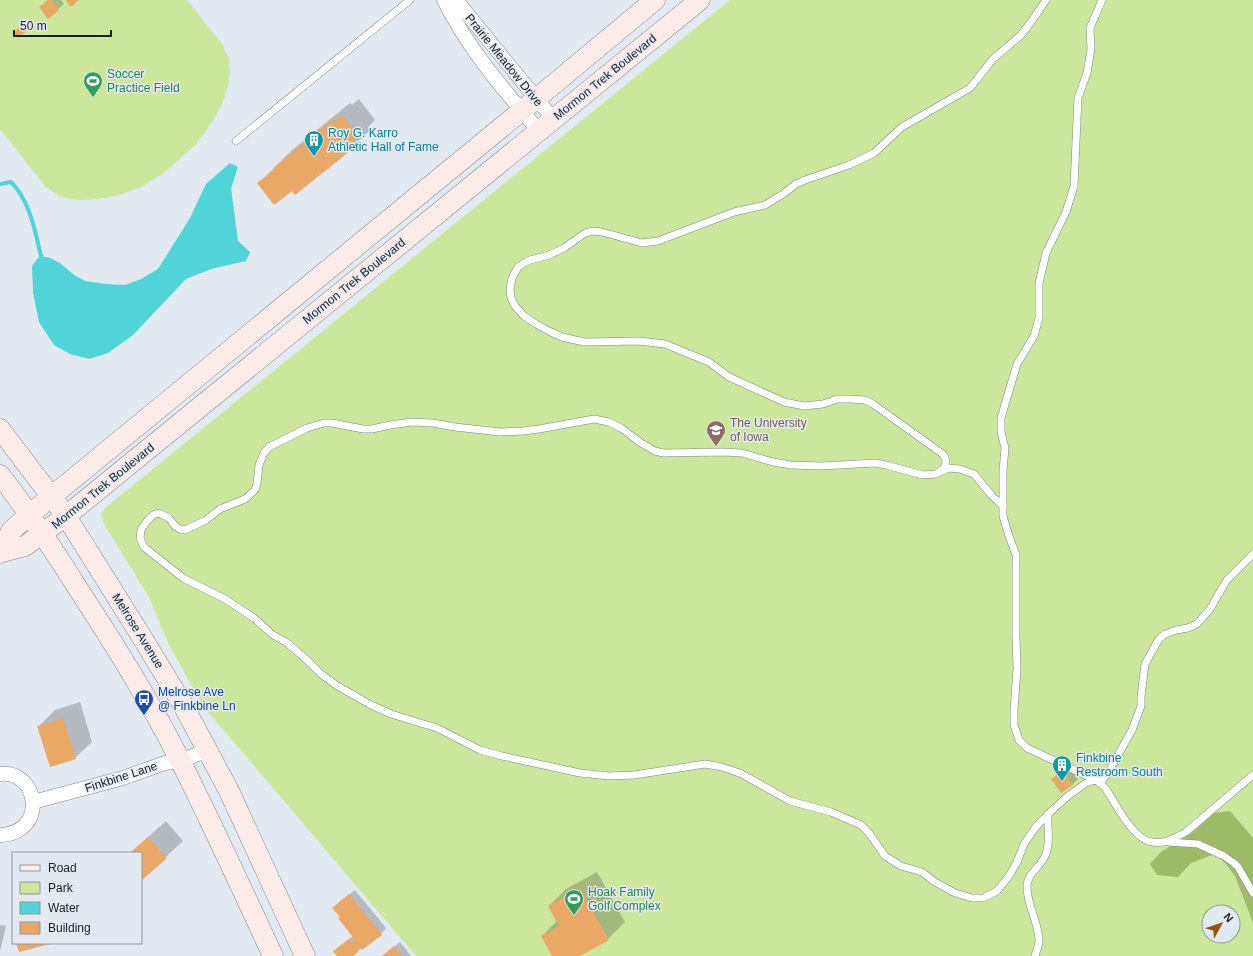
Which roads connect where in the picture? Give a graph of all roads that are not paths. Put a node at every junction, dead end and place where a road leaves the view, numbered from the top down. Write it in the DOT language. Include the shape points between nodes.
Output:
graph roads {
  1 [pos="410,0"];
  2 [pos="444,0"];
  3 [pos="456,0"];
  4 [pos="655,0"];
  5 [pos="700,0"];
  6 [pos="1046,0"];
  7 [pos="1102,0"];
  8 [pos="529,105"];
  9 [pos="546,125"];
  10 [pos="236,140"];
  11 [pos="0,429"];
  12 [pos="936,474"];
  13 [pos="0,475"];
  14 [pos="52,496"];
  15 [pos="1003,506"];
  16 [pos="29,514"];
  17 [pos="66,516"];
  18 [pos="43,534"];
  19 [pos="1,552"];
  20 [pos="1253,554"];
  21 [pos="208,750"];
  22 [pos="180,761"];
  23 [pos="0,774"];
  24 [pos="1253,775"];
  25 [pos="1098,782"];
  26 [pos="33,802"];
  27 [pos="1048,814"];
  28 [pos="0,835"];
  29 [pos="1162,842"];
  30 [pos="1253,892"];
  31 [pos="273,956"];
  32 [pos="305,956"];
  33 [pos="1035,956"];
  1 -- 10 [label="lane"];
  2 -- 8 [label="street, Prairie Meadow Drive" via="481,60"];
  3 -- 8 [label="street, Prairie Meadow Drive"];
  4 -- 8 [label="main road, Mormon Trek Boulevard"];
  5 -- 9 [label="main road, Mormon Trek Boulevard"];
  6 -- 12 [label="lane" via="1024,31 993,59 970,88 902,128 874,153 796,184 764,205 734,212 658,241 642,243 602,232 585,233 564,248 524,263 518,267 512,278 510,289 515,306 536,324 562,336 584,342 639,341 665,344 709,362 729,377 784,402 804,406 837,400 865,400 944,455 944,469"];
  7 -- 15 [label="lane" via="1090,28 1091,49 1087,73 1078,98 1074,186 1066,212 1046,253 1039,283 1039,318 1034,336 1017,364 1002,418 1001,432 1005,448"];
  8 -- 9 [label="street, Prairie Meadow Drive"];
  8 -- 14 [label="main road, Mormon Trek Boulevard"];
  9 -- 17 [label="main road, Mormon Trek Boulevard"];
  11 -- 14 [label="main road, Melrose Avenue"];
  12 -- 15 [label="lane" via="948,468 974,474"];
  12 -- 27 [label="lane" via="923,475 875,463 791,466 742,453 663,454 641,443 621,428 594,419 538,429 500,432 433,423 412,422 363,429 324,423 307,428 268,447 259,465 255,490 245,499 220,509 206,520 185,530 159,513 153,515 144,525 140,538 144,547 183,578 225,599 254,618 273,635 286,642 321,674 352,695 391,714 437,728 480,750 580,773 609,776 634,775 704,764 722,767 742,774 790,801 831,812 861,825 885,856 901,866 922,872 955,894 972,898 984,898 996,891 1009,876 1024,844"];
  13 -- 16 [label="main road"];
  14 -- 16 [label="main road, Mormon Trek Boulevard"];
  14 -- 17 [label="main road, Melrose Avenue"];
  15 -- 25 [label="lane" via="1005,523 1016,556 1016,733 1027,748"];
  16 -- 18 [label="main road"];
  16 -- 19 [label="main road, Mormon Trek Boulevard" via="11,531"];
  17 -- 18 [label="main road, Mormon Trek Boulevard"];
  17 -- 21 [label="main road, Melrose Avenue" via="142,637"];
  18 -- 19 [label="main road, Mormon Trek Boulevard" via="25,546"];
  18 -- 22 [label="main road" via="116,648"];
  20 -- 25 [label="lane" via="1227,580 1210,609 1197,624 1165,634 1159,639 1145,664 1141,706 1132,730 1108,773"];
  21 -- 22 [label="street, Finkbine Lane"];
  21 -- 32 [label="main road, Melrose Avenue"];
  22 -- 26 [label="street, Finkbine Lane" via="165,762 123,778"];
  22 -- 31 [label="main road"];
  23 -- 26 [label="street" via="10,775 23,782"];
  24 -- 29 [label="lane" via="1186,832"];
  25 -- 27 [label="lane" via="1086,783"];
  25 -- 29 [label="lane" via="1105,786 1139,836 1148,842"];
  26 -- 28 [label="street" via="31,815 24,826 10,834"];
  27 -- 33 [label="lane" via="1045,856 1029,877 1027,887 1038,929 1039,943"];
  29 -- 30 [label="lane" via="1198,844 1224,856 1238,867"];
}
